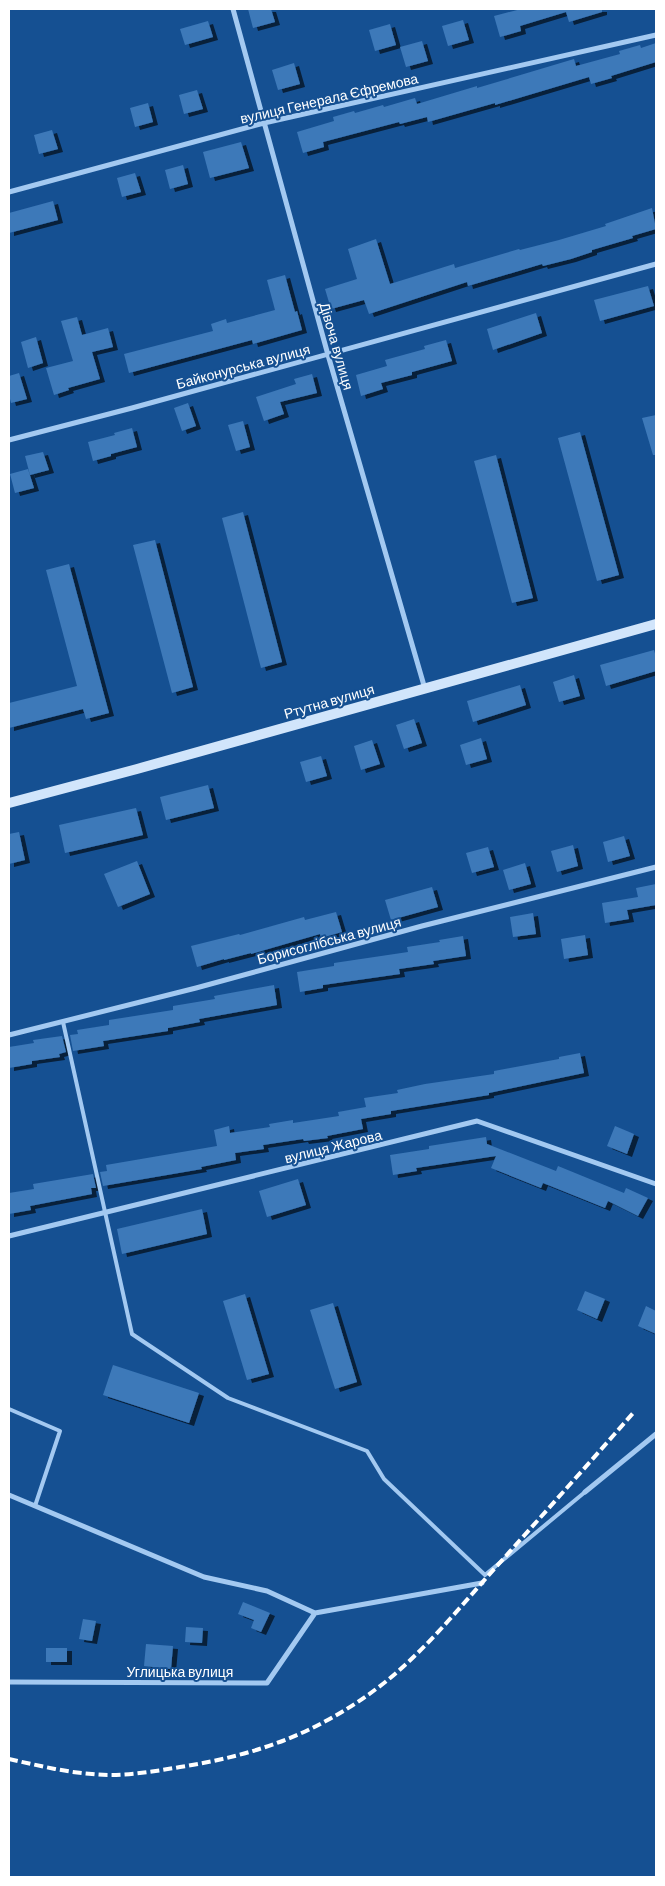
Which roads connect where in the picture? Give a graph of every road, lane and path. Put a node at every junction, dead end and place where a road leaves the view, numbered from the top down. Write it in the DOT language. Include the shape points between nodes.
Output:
graph roads {
  1 [pos="233,9"];
  2 [pos="656,35"];
  3 [pos="264,123"];
  4 [pos="9,192"];
  5 [pos="656,264"];
  6 [pos="328,355"];
  7 [pos="9,440"];
  8 [pos="656,624"];
  9 [pos="425,689"];
  10 [pos="9,803"];
  11 [pos="656,868"];
  12 [pos="63,1022"];
  13 [pos="9,1035"];
  14 [pos="656,1184"];
  15 [pos="105,1212"];
  16 [pos="9,1236"];
  17 [pos="9,1408"];
  18 [pos="656,1434"];
  19 [pos="585,1492"];
  20 [pos="9,1495"];
  21 [pos="35,1506"];
  22 [pos="482,1583"];
  23 [pos="315,1613"];
  24 [pos="9,1682"];
  1 -- 3 [label="street, Дівоча вулиця"];
  2 -- 3 [label="street, вулиця Генерала Єфремова"];
  3 -- 4 [label="street, вулиця Генерала Єфремова"];
  3 -- 6 [label="street, Дівоча вулиця"];
  5 -- 6 [label="street, Байконурська вулиця"];
  6 -- 7 [label="street, Байконурська вулиця"];
  6 -- 9 [label="street, Дівоча вулиця"];
  8 -- 9 [label="main road, Ртутна вулиця"];
  9 -- 10 [label="main road, Ртутна вулиця"];
  11 -- 12 [label="street, Борисоглібська вулиця" via="422,926"];
  12 -- 13 [label="street, Борисоглібська вулиця"];
  12 -- 15 [label="lane"];
  14 -- 15 [label="street, вулиця Жарова" via="477,1121"];
  15 -- 16 [label="street, вулиця Жарова"];
  15 -- 19 [label="lane" via="132,1334 228,1398 367,1451 384,1479 485,1575"];
  17 -- 21 [label="lane" via="60,1431"];
  18 -- 19 [label="street"];
  20 -- 21 [label="street"];
  21 -- 23 [label="street" via="204,1577 267,1591"];
  22 -- 23 [label="street"];
  23 -- 24 [label="street, Углицька вулиця" via="267,1683"];
}
